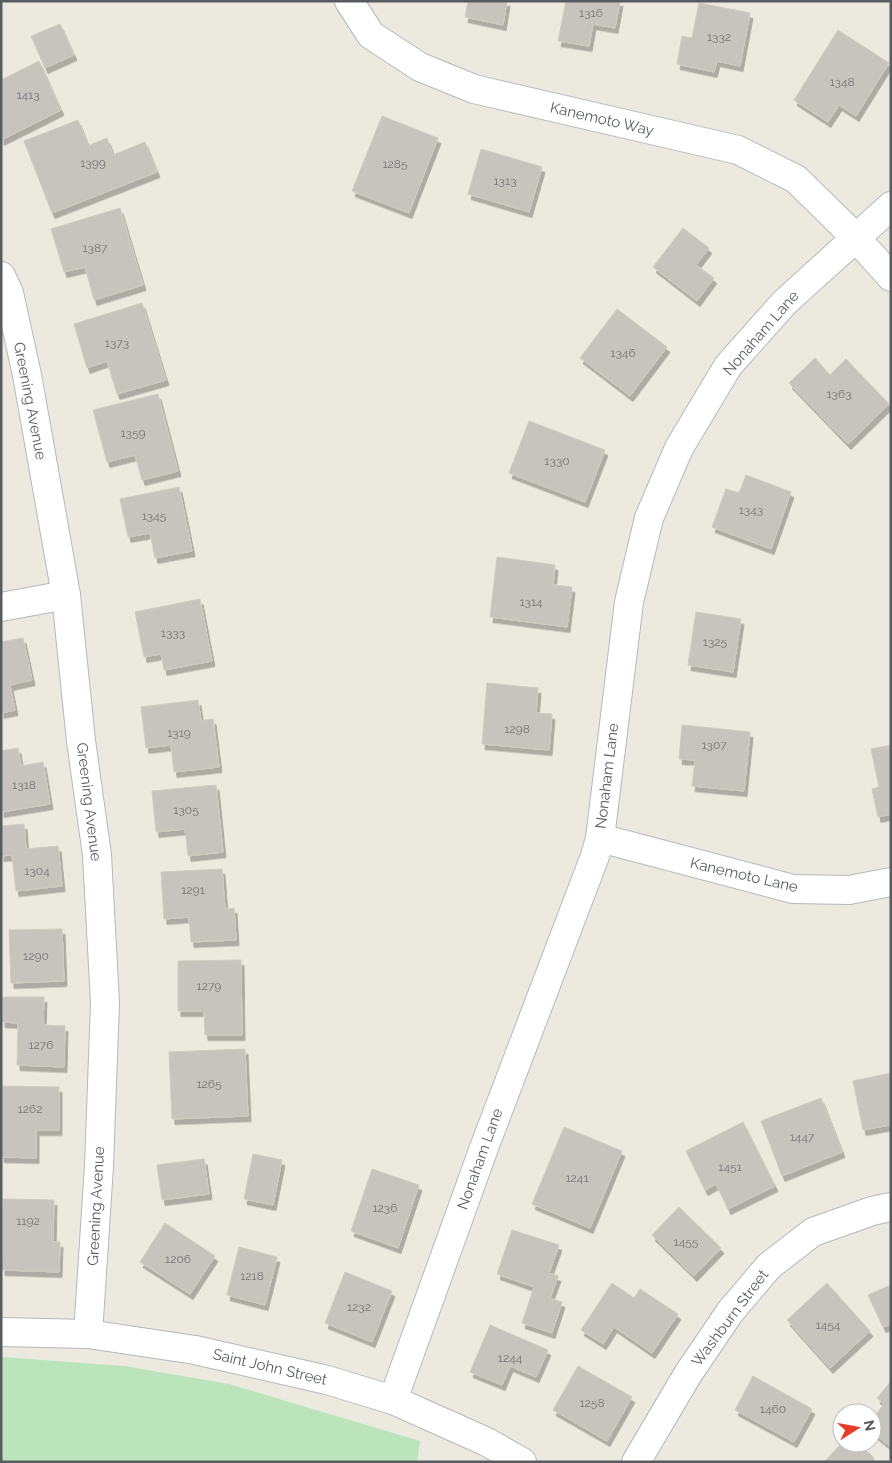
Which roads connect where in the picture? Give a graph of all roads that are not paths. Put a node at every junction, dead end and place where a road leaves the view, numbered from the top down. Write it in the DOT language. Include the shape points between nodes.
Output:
graph roads {
  1 [pos="349,1"];
  2 [pos="891,206"];
  3 [pos="856,238"];
  4 [pos="1,276"];
  5 [pos="891,277"];
  6 [pos="66,595"];
  7 [pos="1,607"];
  8 [pos="600,838"];
  9 [pos="891,882"];
  10 [pos="891,1207"];
  11 [pos="1,1332"];
  12 [pos="88,1334"];
  13 [pos="392,1400"];
  14 [pos="522,1462"];
  15 [pos="636,1462"];
  1 -- 3 [label="street, Kanemoto Way" via="371,35 420,67 474,89 738,150 796,179"];
  2 -- 3 [label="street, Nonaham Lane"];
  3 -- 5 [label="street"];
  3 -- 8 [label="street, Nonaham Lane" via="784,303 728,366 680,448 649,518 629,602"];
  4 -- 6 [label="street, Greening Avenue" via="9,293 27,375"];
  6 -- 7 [label="street"];
  6 -- 12 [label="street, Greening Avenue" via="97,855 105,1003"];
  8 -- 9 [label="street, Kanemoto Lane" via="793,889 849,890"];
  8 -- 13 [label="street, Nonaham Lane"];
  10 -- 15 [label="street, Washburn Street" via="813,1232 769,1266 730,1312 688,1374"];
  11 -- 12 [label="street, Saint John Street"];
  12 -- 13 [label="street, Saint John Street" via="194,1350 328,1380"];
  13 -- 14 [label="street, Saint John Street" via="487,1442"];
}
